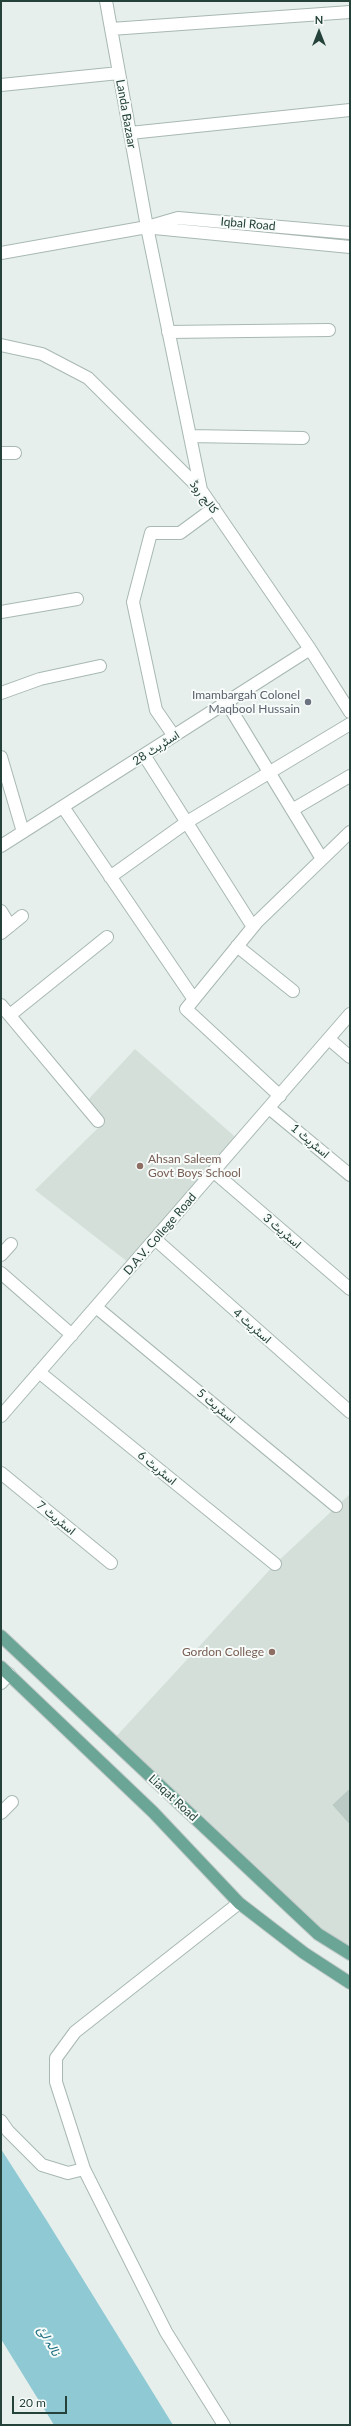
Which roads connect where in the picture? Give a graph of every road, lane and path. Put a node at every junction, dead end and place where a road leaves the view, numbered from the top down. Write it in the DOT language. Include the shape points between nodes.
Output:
graph roads {
  1 [pos="106,1"];
  2 [pos="350,12"];
  3 [pos="111,29"];
  4 [pos="119,73"];
  5 [pos="1,86"];
  6 [pos="350,110"];
  7 [pos="130,133"];
  8 [pos="147,227"];
  9 [pos="350,233"];
  10 [pos="350,247"];
  11 [pos="1,253"];
  12 [pos="329,330"];
  13 [pos="168,332"];
  14 [pos="1,345"];
  15 [pos="190,436"];
  16 [pos="303,438"];
  17 [pos="1,453"];
  18 [pos="15,453"];
  19 [pos="201,490"];
  20 [pos="214,508"];
  21 [pos="77,599"];
  22 [pos="1,612"];
  23 [pos="310,649"];
  24 [pos="100,666"];
  25 [pos="1,693"];
  26 [pos="227,703"];
  27 [pos="350,712"];
  28 [pos="350,724"];
  29 [pos="174,736"];
  30 [pos="144,755"];
  31 [pos="1,757"];
  32 [pos="269,773"];
  33 [pos="350,776"];
  34 [pos="63,807"];
  35 [pos="292,810"];
  36 [pos="187,822"];
  37 [pos="23,832"];
  38 [pos="350,832"];
  39 [pos="1,846"];
  40 [pos="322,859"];
  41 [pos="110,877"];
  42 [pos="1,911"];
  43 [pos="22,916"];
  44 [pos="253,927"];
  45 [pos="6,930"];
  46 [pos="107,937"];
  47 [pos="237,946"];
  48 [pos="293,991"];
  49 [pos="194,998"];
  50 [pos="1,1005"];
  51 [pos="350,1014"];
  52 [pos="10,1015"];
  53 [pos="329,1039"];
  54 [pos="350,1057"];
  55 [pos="280,1096"];
  56 [pos="269,1108"];
  57 [pos="98,1121"];
  58 [pos="214,1172"];
  59 [pos="350,1175"];
  60 [pos="155,1240"];
  61 [pos="11,1244"];
  62 [pos="1,1255"];
  63 [pos="1,1273"];
  64 [pos="350,1289"];
  65 [pos="96,1307"];
  66 [pos="72,1335"];
  67 [pos="39,1372"];
  68 [pos="350,1412"];
  69 [pos="1,1416"];
  70 [pos="1,1473"];
  71 [pos="336,1506"];
  72 [pos="112,1563"];
  73 [pos="275,1564"];
  74 [pos="1,1636"];
  75 [pos="4,1675"];
  76 [pos="12,1802"];
  77 [pos="1,1813"];
  78 [pos="239,1903"];
  79 [pos="350,1954"];
  80 [pos="350,1983"];
  81 [pos="1,2121"];
  82 [pos="84,2169"];
  83 [pos="224,2425"];
  1 -- 3 [label="street, Landa Bazaar"];
  2 -- 3 [label="street"];
  3 -- 4 [label="street, Landa Bazaar"];
  4 -- 5 [label="street"];
  4 -- 7 [label="street, Landa Bazaar"];
  6 -- 7 [label="street"];
  7 -- 8 [label="street, Landa Bazaar"];
  8 -- 9 [label="street, Iqbal Road" via="178,218"];
  8 -- 10 [label="street, Iqbal Road"];
  8 -- 11 [label="street, Iqbal Road"];
  8 -- 13 [label="street, Landa Bazaar"];
  12 -- 13 [label="street"];
  13 -- 15 [label="street, Landa Bazaar"];
  14 -- 19 [label="street, کالج روڈ" via="42,354 88,378"];
  15 -- 16 [label="street"];
  15 -- 19 [label="street, Landa Bazaar"];
  17 -- 18 [label="street"];
  19 -- 20 [label="street, کالج روڈ"];
  20 -- 23 [label="street, کالج روڈ"];
  20 -- 29 [label="street" via="180,533 151,533 133,602 156,710"];
  21 -- 22 [label="street"];
  23 -- 26 [label="street, اسٹریٹ 28"];
  23 -- 27 [label="street, کالج روڈ"];
  24 -- 25 [label="street" via="40,679"];
  26 -- 29 [label="street, اسٹریٹ 28"];
  26 -- 32 [label="street"];
  28 -- 32 [label="street"];
  29 -- 30 [label="street, اسٹریٹ 28"];
  30 -- 34 [label="street, اسٹریٹ 28"];
  30 -- 36 [label="street"];
  31 -- 37 [label="street"];
  32 -- 35 [label="street"];
  32 -- 36 [label="street"];
  33 -- 35 [label="street"];
  34 -- 37 [label="street, اسٹریٹ 28"];
  34 -- 41 [label="street"];
  35 -- 40 [label="street"];
  36 -- 41 [label="street"];
  36 -- 44 [label="street"];
  37 -- 39 [label="street, اسٹریٹ 28"];
  38 -- 40 [label="street"];
  40 -- 44 [label="street"];
  41 -- 49 [label="street"];
  42 -- 45 [label="street"];
  43 -- 45 [label="street"];
  44 -- 47 [label="street"];
  46 -- 52 [label="street"];
  47 -- 48 [label="street"];
  47 -- 49 [label="street"];
  49 -- 55 [label="street" via="187,1005 188,1012"];
  50 -- 52 [label="street"];
  51 -- 53 [label="street, D.A.V. College Road"];
  52 -- 57 [label="street"];
  53 -- 54 [label="street"];
  53 -- 55 [label="street, D.A.V. College Road"];
  55 -- 56 [label="street, D.A.V. College Road"];
  56 -- 58 [label="street, D.A.V. College Road"];
  56 -- 59 [label="street, اسٹریٹ 1"];
  58 -- 60 [label="street, D.A.V. College Road"];
  58 -- 64 [label="street, اسٹریٹ 3"];
  60 -- 65 [label="street, D.A.V. College Road"];
  60 -- 68 [label="street, اسٹریٹ 4"];
  61 -- 62 [label="street"];
  63 -- 66 [label="street"];
  65 -- 66 [label="street, D.A.V. College Road"];
  65 -- 71 [label="street, اسٹریٹ 5"];
  66 -- 67 [label="street, D.A.V. College Road"];
  67 -- 69 [label="street, D.A.V. College Road"];
  67 -- 73 [label="street, اسٹریٹ 6"];
  70 -- 72 [label="street, اسٹریٹ 7"];
  74 -- 79 [label="main road, Liaqat Road" via="318,1934"];
  75 -- 78 [label="main road, Liaqat Road" via="153,1812"];
  76 -- 77 [label="street"];
  78 -- 80 [label="main road, Liaqat Road" via="304,1953"];
  78 -- 82 [label="street" via="76,2032 56,2058 56,2082"];
  81 -- 82 [label="street" via="42,2165 68,2173"];
  82 -- 83 [label="street" via="166,2332"];
}
